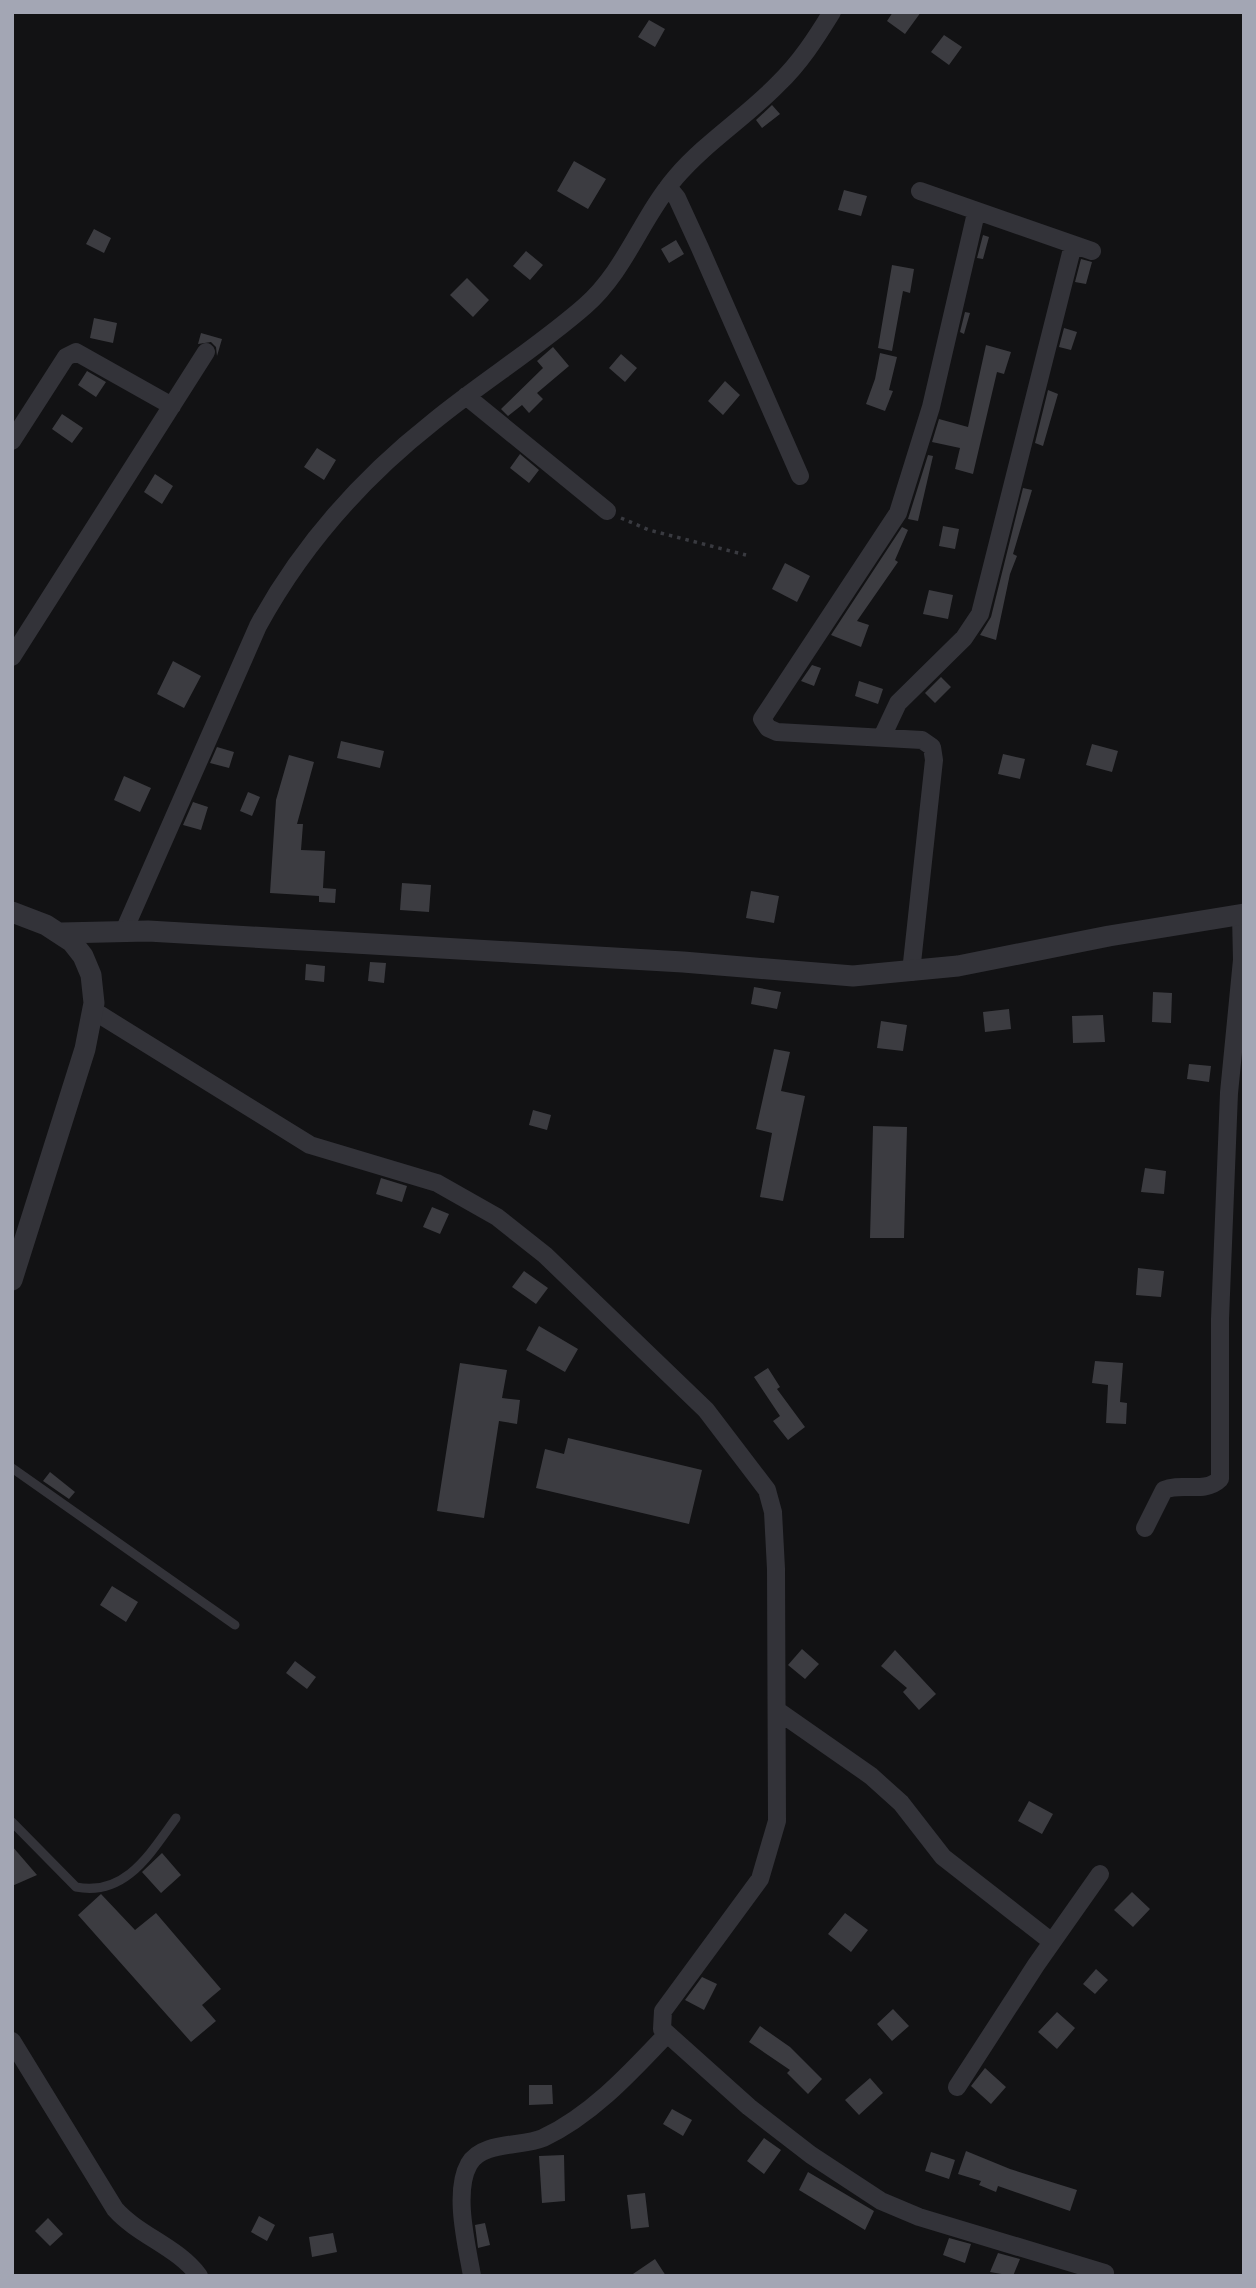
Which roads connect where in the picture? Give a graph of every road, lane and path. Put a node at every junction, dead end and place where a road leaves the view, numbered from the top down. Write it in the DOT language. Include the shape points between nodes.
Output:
graph roads {
  1 [pos="832,12"];
  2 [pos="668,187"];
  3 [pos="919,191"];
  4 [pos="976,213"];
  5 [pos="1073,245"];
  6 [pos="1092,251"];
  7 [pos="206,352"];
  8 [pos="466,396"];
  9 [pos="172,406"];
  10 [pos="12,441"];
  11 [pos="800,476"];
  12 [pos="607,511"];
  13 [pos="746,555"];
  14 [pos="12,657"];
  15 [pos="882,737"];
  16 [pos="12,912"];
  17 [pos="1242,915"];
  18 [pos="61,933"];
  19 [pos="123,933"];
  20 [pos="911,972"];
  21 [pos="94,1011"];
  22 [pos="12,1280"];
  23 [pos="12,1468"];
  24 [pos="1145,1528"];
  25 [pos="234,1625"];
  26 [pos="778,1711"];
  27 [pos="176,1818"];
  28 [pos="12,1822"];
  29 [pos="1100,1874"];
  30 [pos="1052,1942"];
  31 [pos="667,2034"];
  32 [pos="12,2040"];
  33 [pos="957,2087"];
  34 [pos="1105,2273"];
  35 [pos="199,2276"];
  36 [pos="472,2276"];
  1 -- 2 [label="street" via="792,70"];
  2 -- 8 [label="street" via="603,289"];
  2 -- 11 [label="street" via="695,235"];
  3 -- 4 [label="street"];
  4 -- 5 [label="street"];
  4 -- 15 [label="street" via="932,407 898,513 762,719 777,732"];
  5 -- 6 [label="street"];
  5 -- 15 [label="street" via="980,614 964,638 898,703"];
  7 -- 9 [label="street"];
  8 -- 12 [label="street"];
  8 -- 19 [label="street" via="383,464 311,544 275,595 204,744"];
  9 -- 10 [label="street" via="76,352 66,357"];
  9 -- 14 [label="street"];
  12 -- 13 [label="path" via="649,530"];
  15 -- 20 [label="street" via="922,740 934,753"];
  16 -- 18 [label="street"];
  17 -- 20 [label="street"];
  17 -- 24 [label="street" via="1220,1319 1220,1479 1206,1486 1164,1490"];
  18 -- 19 [label="street"];
  18 -- 21 [label="street" via="87,965"];
  19 -- 20 [label="street" via="488,950 853,976"];
  21 -- 22 [label="street"];
  21 -- 26 [label="street" via="310,1145 437,1183 497,1217 545,1255 706,1409 756,1473 772,1503"];
  23 -- 25 [label="lane"];
  26 -- 30 [label="street" via="871,1776 901,1803 943,1857"];
  26 -- 31 [label="street" via="777,1821 767,1864 746,1901 663,2011 661,2021"];
  27 -- 28 [label="lane" via="129,1876 85,1889 76,1887"];
  29 -- 30 [label="street"];
  30 -- 33 [label="street"];
  31 -- 34 [label="street" via="749,2107 881,2201 919,2217"];
  31 -- 36 [label="street" via="621,2082 557,2131 494,2148 467,2166 462,2204"];
  32 -- 35 [label="street" via="115,2209"];
}
